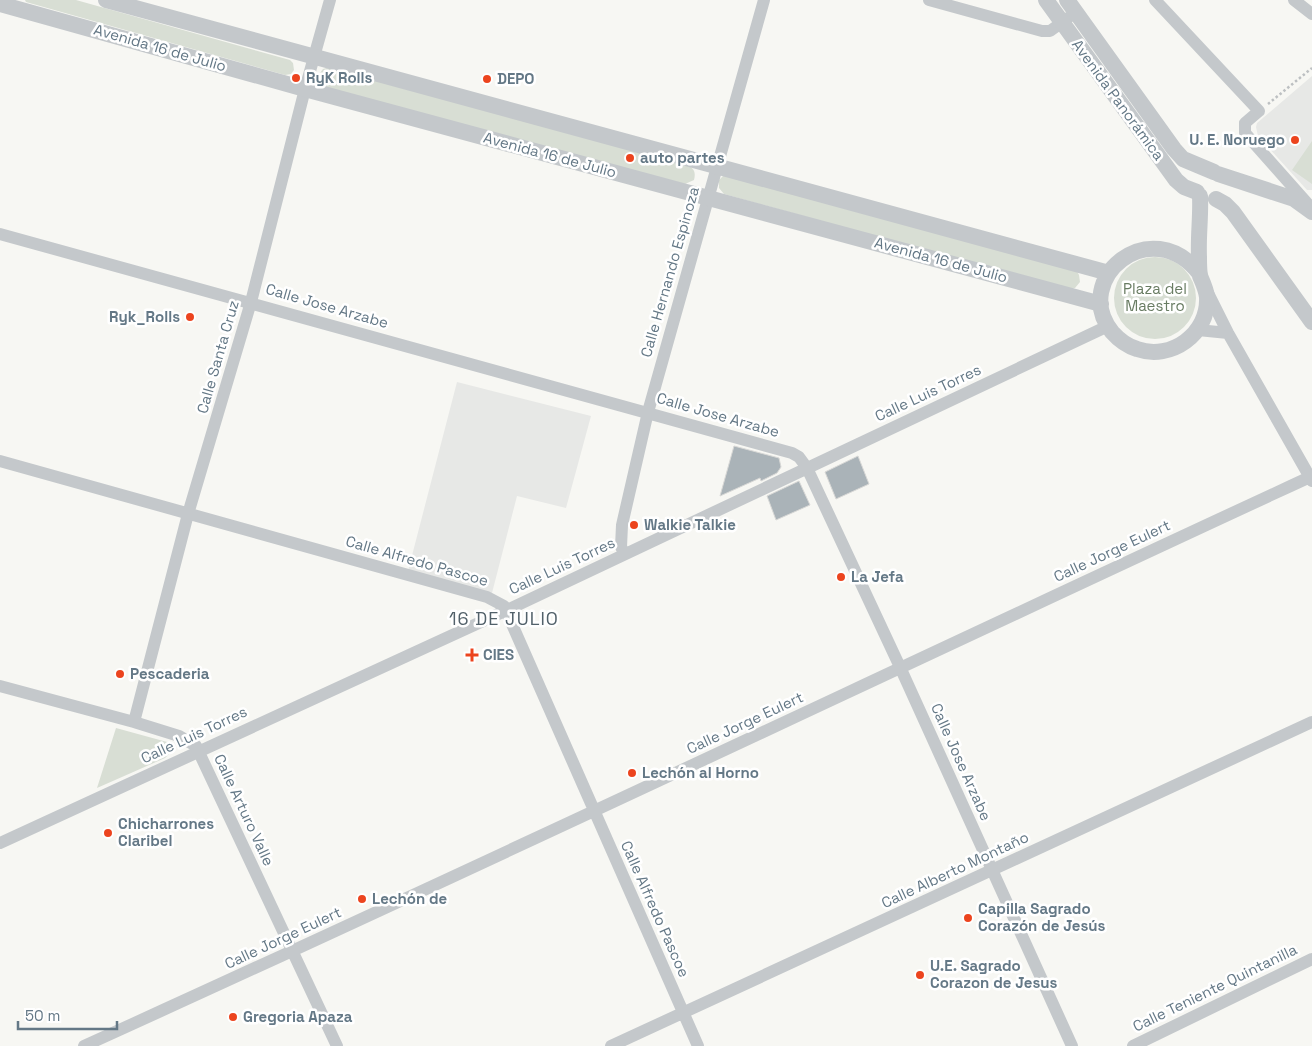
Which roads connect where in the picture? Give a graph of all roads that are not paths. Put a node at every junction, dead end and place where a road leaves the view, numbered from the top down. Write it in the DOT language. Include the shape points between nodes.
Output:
graph roads {
  1 [pos="106,0"];
  2 [pos="330,0"];
  3 [pos="764,0"];
  4 [pos="929,0"];
  5 [pos="1046,0"];
  6 [pos="1155,0"];
  7 [pos="1294,0"];
  8 [pos="0,4"];
  9 [pos="1071,6"];
  10 [pos="1312,14"];
  11 [pos="1062,22"];
  12 [pos="314,57"];
  13 [pos="305,89"];
  14 [pos="717,166"];
  15 [pos="1216,173"];
  16 [pos="708,197"];
  17 [pos="1205,200"];
  18 [pos="1312,210"];
  19 [pos="1198,230"];
  20 [pos="0,234"];
  21 [pos="1171,250"];
  22 [pos="1109,273"];
  23 [pos="1202,280"];
  24 [pos="251,302"];
  25 [pos="1101,304"];
  26 [pos="1312,322"];
  27 [pos="1108,326"];
  28 [pos="1198,330"];
  29 [pos="1228,333"];
  30 [pos="648,412"];
  31 [pos="0,461"];
  32 [pos="807,468"];
  33 [pos="1311,479"];
  34 [pos="188,514"];
  35 [pos="625,554"];
  36 [pos="507,610"];
  37 [pos="900,667"];
  38 [pos="0,686"];
  39 [pos="134,722"];
  40 [pos="1312,722"];
  41 [pos="198,751"];
  42 [pos="596,812"];
  43 [pos="0,843"];
  44 [pos="992,870"];
  45 [pos="293,952"];
  46 [pos="1312,959"];
  47 [pos="683,1013"];
  48 [pos="84,1046"];
  49 [pos="336,1046"];
  50 [pos="611,1046"];
  51 [pos="698,1046"];
  52 [pos="1072,1046"];
  53 [pos="1132,1046"];
  1 -- 12 [label="street, Avenida 16 de Julio"];
  2 -- 12 [label="street, Calle Santa Cruz"];
  3 -- 14 [label="street, Calle Hernando Espinoza"];
  4 -- 11 [label="street" via="1042,31 1050,31"];
  5 -- 11 [label="street, Avenida Panorámica"];
  6 -- 18 [label="street" via="1259,112 1245,123 1245,133"];
  7 -- 10 [label="street"];
  8 -- 13 [label="street, Avenida 16 de Julio"];
  9 -- 11 [label="street"];
  9 -- 15 [label="street, Avenida Panorámica" via="1174,149 1183,159"];
  11 -- 17 [label="street, Avenida Panorámica" via="1176,180"];
  12 -- 13 [label="street, Calle Santa Cruz"];
  12 -- 14 [label="street, Avenida 16 de Julio"];
  13 -- 16 [label="street, Avenida 16 de Julio"];
  13 -- 24 [label="street, Calle Santa Cruz"];
  14 -- 16 [label="street, Calle Hernando Espinoza"];
  14 -- 22 [label="street, Avenida 16 de Julio"];
  15 -- 17 [label="street" via="1224,180 1223,194"];
  15 -- 17 [label="street" via="1205,172 1196,183"];
  15 -- 18 [label="street, Avenida Panorámica" via="1294,199"];
  16 -- 25 [label="street, Avenida 16 de Julio"];
  16 -- 30 [label="street, Calle Hernando Espinoza"];
  17 -- 19 [label="street"];
  17 -- 26 [label="street, Avenida Panorámica" via="1226,204"];
  19 -- 21 [label="street" via="1186,243"];
  19 -- 23 [label="street"];
  20 -- 24 [label="street, Calle Jose Arzabe"];
  21 -- 22 [label="street" via="1153,248 1136,251 1120,260"];
  21 -- 23 [label="street" via="1192,264"];
  22 -- 25 [label="street"];
  23 -- 28 [label="street" via="1206,309"];
  23 -- 29 [label="street"];
  24 -- 30 [label="street, Calle Jose Arzabe"];
  24 -- 34 [label="street, Calle Santa Cruz"];
  25 -- 27 [label="street"];
  27 -- 28 [label="street" via="1130,347 1144,352 1174,349"];
  27 -- 32 [label="street, Calle Luis Torres"];
  28 -- 29 [label="street"];
  29 -- 33 [label="street"];
  30 -- 32 [label="street, Calle Jose Arzabe" via="792,453"];
  30 -- 35 [label="street, Calle Hernando Espinoza" via="622,525 621,547"];
  31 -- 34 [label="street, Calle Alfredo Pascoe"];
  32 -- 35 [label="street, Calle Luis Torres"];
  32 -- 37 [label="street, Calle Jose Arzabe"];
  33 -- 37 [label="street, Calle Jorge Eulert"];
  34 -- 36 [label="street, Calle Alfredo Pascoe" via="487,596"];
  34 -- 39 [label="street, Calle Santa Cruz"];
  35 -- 36 [label="street, Calle Luis Torres"];
  36 -- 41 [label="street, Calle Luis Torres"];
  36 -- 42 [label="street, Calle Alfredo Pascoe"];
  37 -- 42 [label="street, Calle Jorge Eulert"];
  37 -- 44 [label="street, Calle Jose Arzabe"];
  38 -- 39 [label="street, Calle Arturo Valle"];
  39 -- 41 [label="street, Calle Arturo Valle" via="179,736"];
  40 -- 44 [label="street, Calle Alberto Montaño"];
  41 -- 43 [label="street, Calle Luis Torres"];
  41 -- 45 [label="street, Calle Arturo Valle"];
  42 -- 45 [label="street, Calle Jorge Eulert"];
  42 -- 47 [label="street, Calle Alfredo Pascoe"];
  44 -- 47 [label="street, Calle Alberto Montaño"];
  44 -- 52 [label="street, Calle Jose Arzabe"];
  45 -- 48 [label="street, Calle Jorge Eulert"];
  45 -- 49 [label="street, Calle Arturo Valle"];
  46 -- 53 [label="street, Calle Teniente Quintanilla"];
  47 -- 50 [label="street, Calle Alberto Montaño"];
  47 -- 51 [label="street, Calle Alfredo Pascoe"];
}
